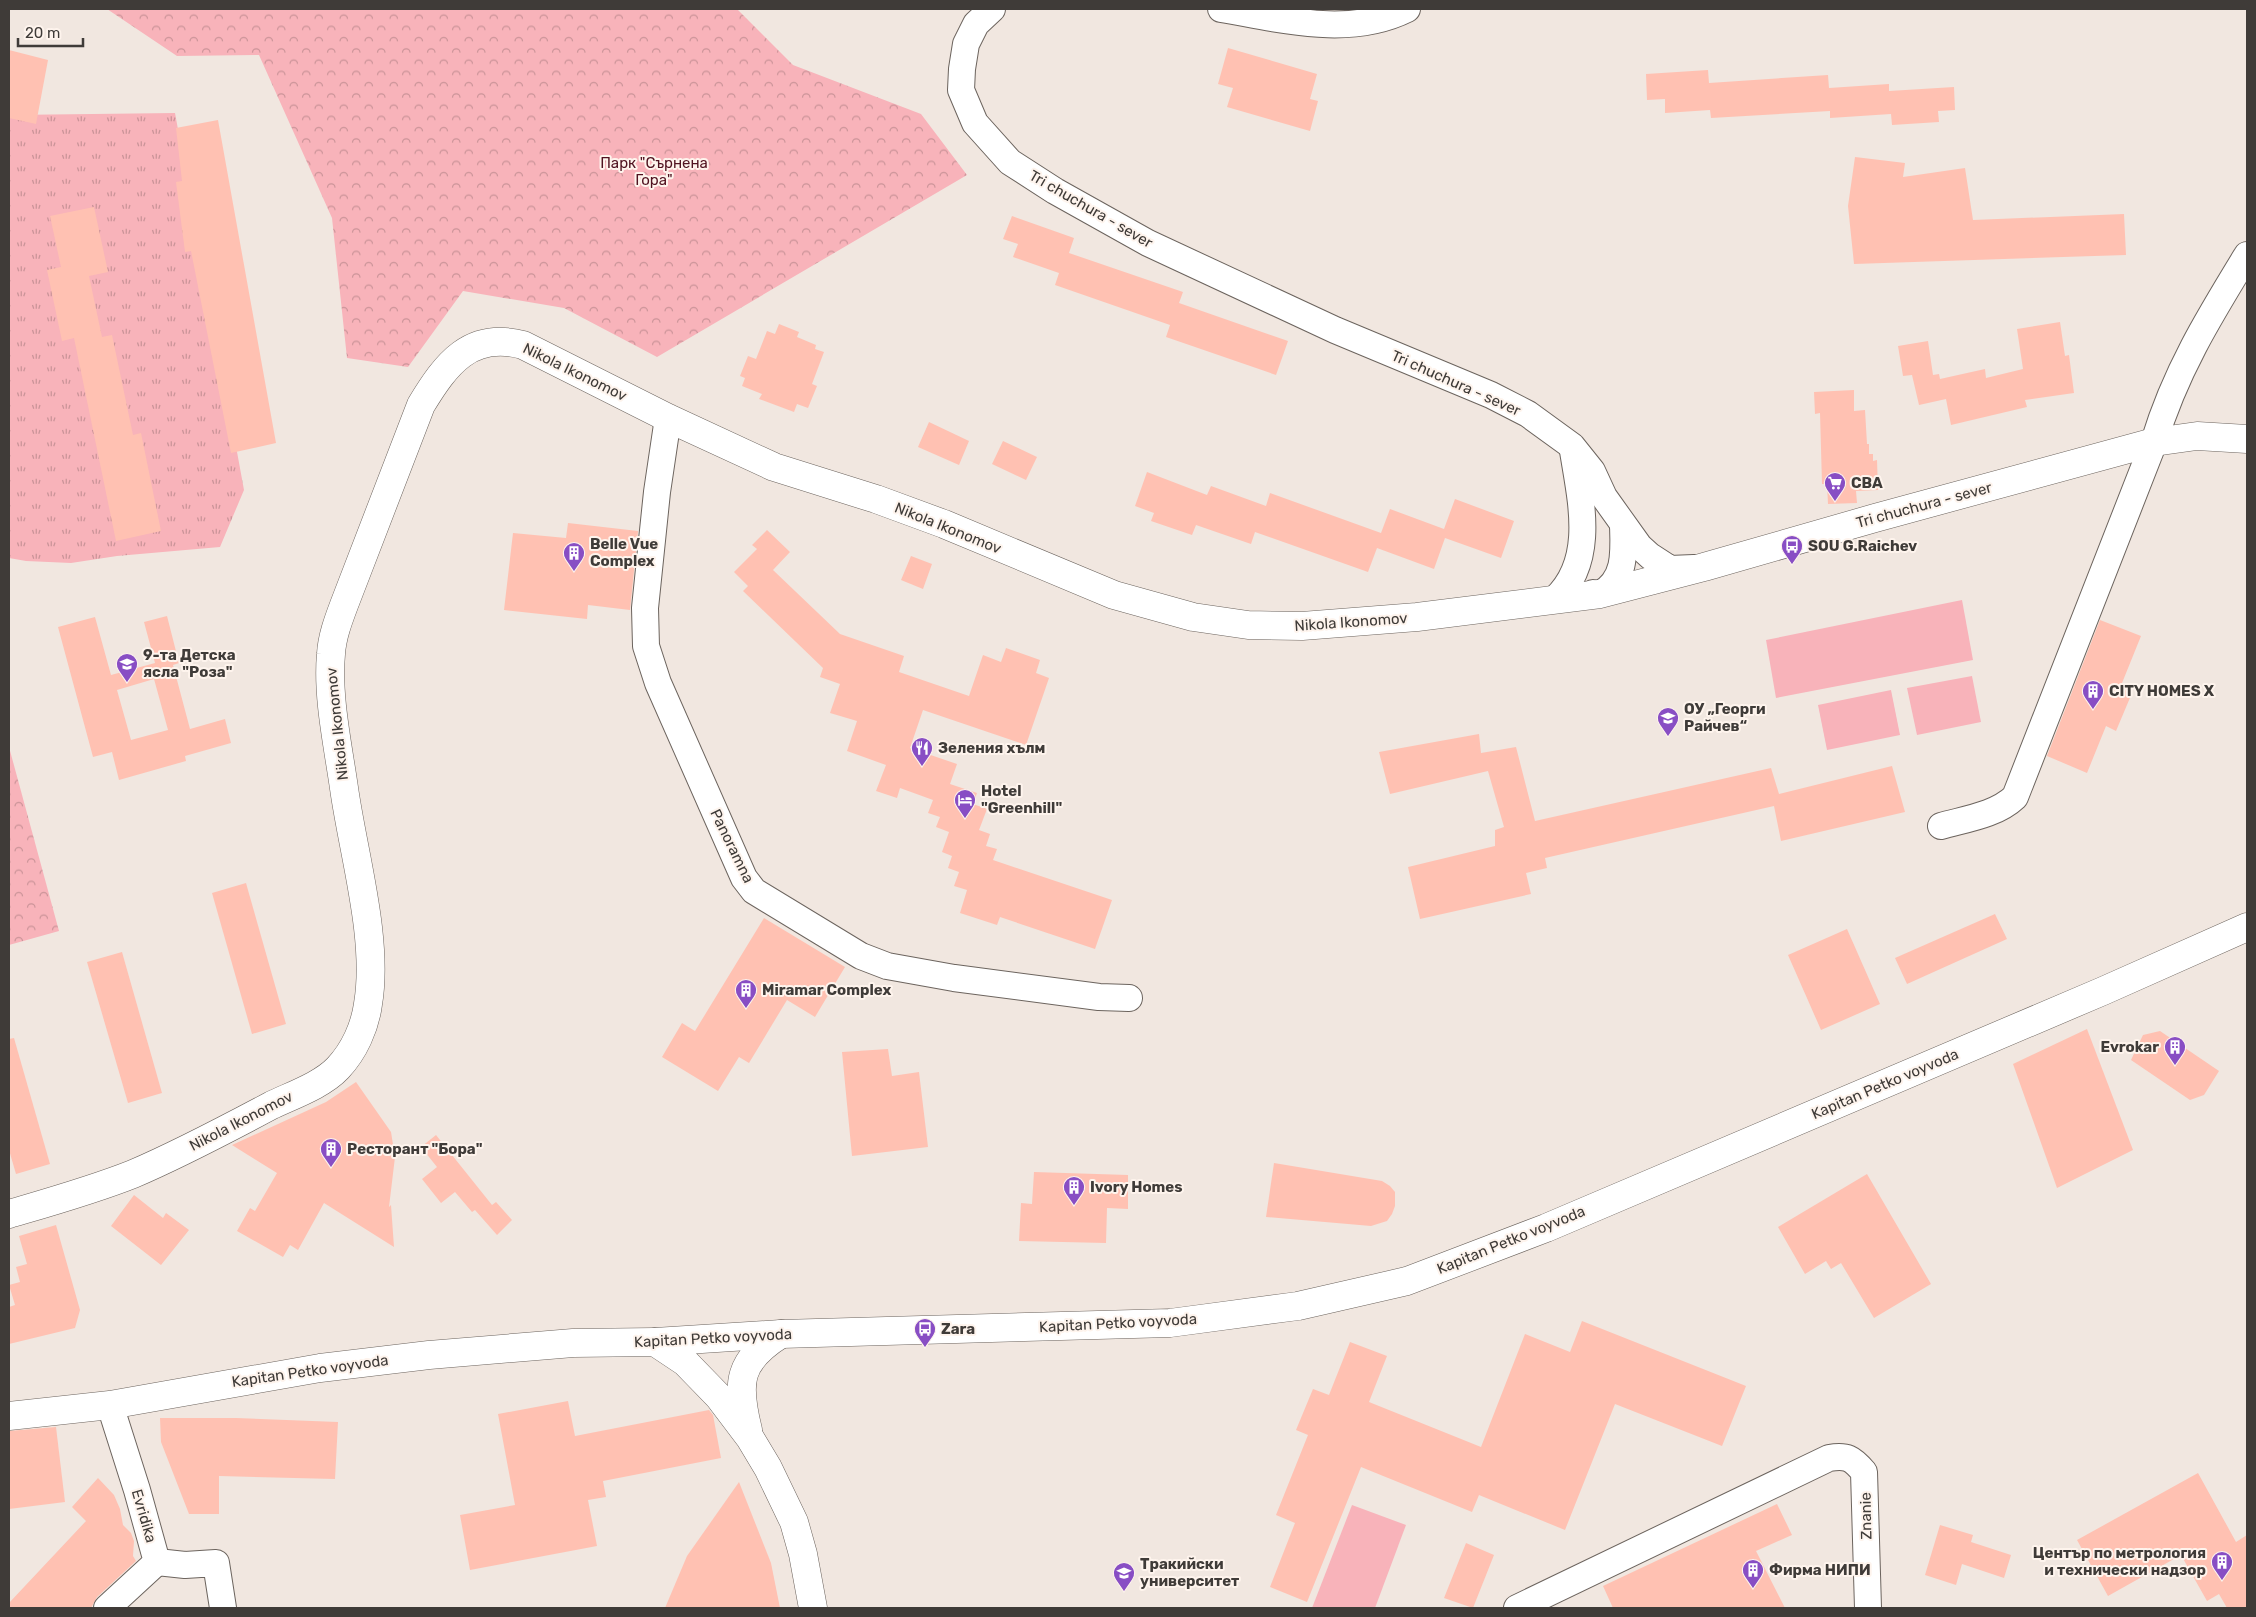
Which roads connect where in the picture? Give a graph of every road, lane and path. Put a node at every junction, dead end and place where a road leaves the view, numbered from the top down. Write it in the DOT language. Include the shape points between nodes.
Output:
graph roads {
  1 [pos="992,9"];
  2 [pos="1221,9"];
  3 [pos="1406,9"];
  4 [pos="2247,255"];
  5 [pos="668,418"];
  6 [pos="2247,439"];
  7 [pos="2154,442"];
  8 [pos="1572,446"];
  9 [pos="1623,526"];
  10 [pos="1580,559"];
  11 [pos="1704,568"];
  12 [pos="1600,594"];
  13 [pos="1555,599"];
  14 [pos="1941,826"];
  15 [pos="2247,927"];
  16 [pos="1129,998"];
  17 [pos="9,1214"];
  18 [pos="781,1334"];
  19 [pos="655,1342"];
  20 [pos="110,1405"];
  21 [pos="9,1416"];
  22 [pos="750,1438"];
  23 [pos="157,1562"];
  24 [pos="107,1608"];
  25 [pos="222,1608"];
  26 [pos="813,1608"];
  27 [pos="1516,1608"];
  28 [pos="1868,1608"];
  1 -- 8 [label="street, Tri chuchura - sever" via="976,24 966,44 961,90 975,123 1010,162 1054,191 1148,243 1335,330 1491,396 1528,414"];
  2 -- 3 [label="street" via="1328,25 1365,22"];
  4 -- 7 [label="street" via="2188,355 2165,405"];
  5 -- 13 [label="street, Nikola Ikonomov" via="774,467 944,524 1114,595 1193,617 1248,625 1302,626 1417,617"];
  5 -- 16 [label="street, Panoramna" via="645,608 646,646 658,683 744,878 754,891 861,956 886,966 1099,998"];
  5 -- 17 [label="street, Nikola Ikonomov" via="514,343 493,342 476,346 445,368 421,405 406,439 335,630 331,652 330,672 338,740 371,965 368,1006 357,1040 329,1076 212,1137 132,1174"];
  6 -- 7 [label="street, Tri chuchura - sever" via="2198,436"];
  7 -- 11 [label="street, Tri chuchura - sever"];
  7 -- 14 [label="street" via="2015,797 1994,811"];
  8 -- 9 [label="street, Tri chuchura - sever" via="1592,471"];
  8 -- 10 [label="street" via="1582,508"];
  9 -- 11 [label="street, Tri chuchura - sever" via="1639,546 1662,564 1670,568"];
  9 -- 12 [label="street" via="1624,551 1620,573 1612,586"];
  10 -- 12 [label="street" via="1583,583"];
  10 -- 13 [label="street" via="1572,579"];
  11 -- 12 [label="street, Tri chuchura - sever"];
  12 -- 13 [label="street, Tri chuchura - sever"];
  15 -- 18 [label="street, Kapitan Petko voyvoda" via="1546,1228 1407,1281 1298,1306 1170,1323"];
  18 -- 19 [label="street, Kapitan Petko voyvoda"];
  18 -- 22 [label="street" via="758,1350 744,1373 742,1407"];
  19 -- 20 [label="street, Kapitan Petko voyvoda" via="573,1343 430,1355 310,1370"];
  19 -- 22 [label="street" via="685,1362 719,1396"];
  20 -- 21 [label="street, Kapitan Petko voyvoda"];
  20 -- 23 [label="street, Evridika"];
  22 -- 26 [label="street" via="794,1522"];
  23 -- 24 [label="street, Evridika"];
  23 -- 25 [label="street" via="185,1565 216,1563"];
  27 -- 28 [label="street, Znanie" via="1829,1458 1841,1456 1854,1461 1864,1472"];
}
